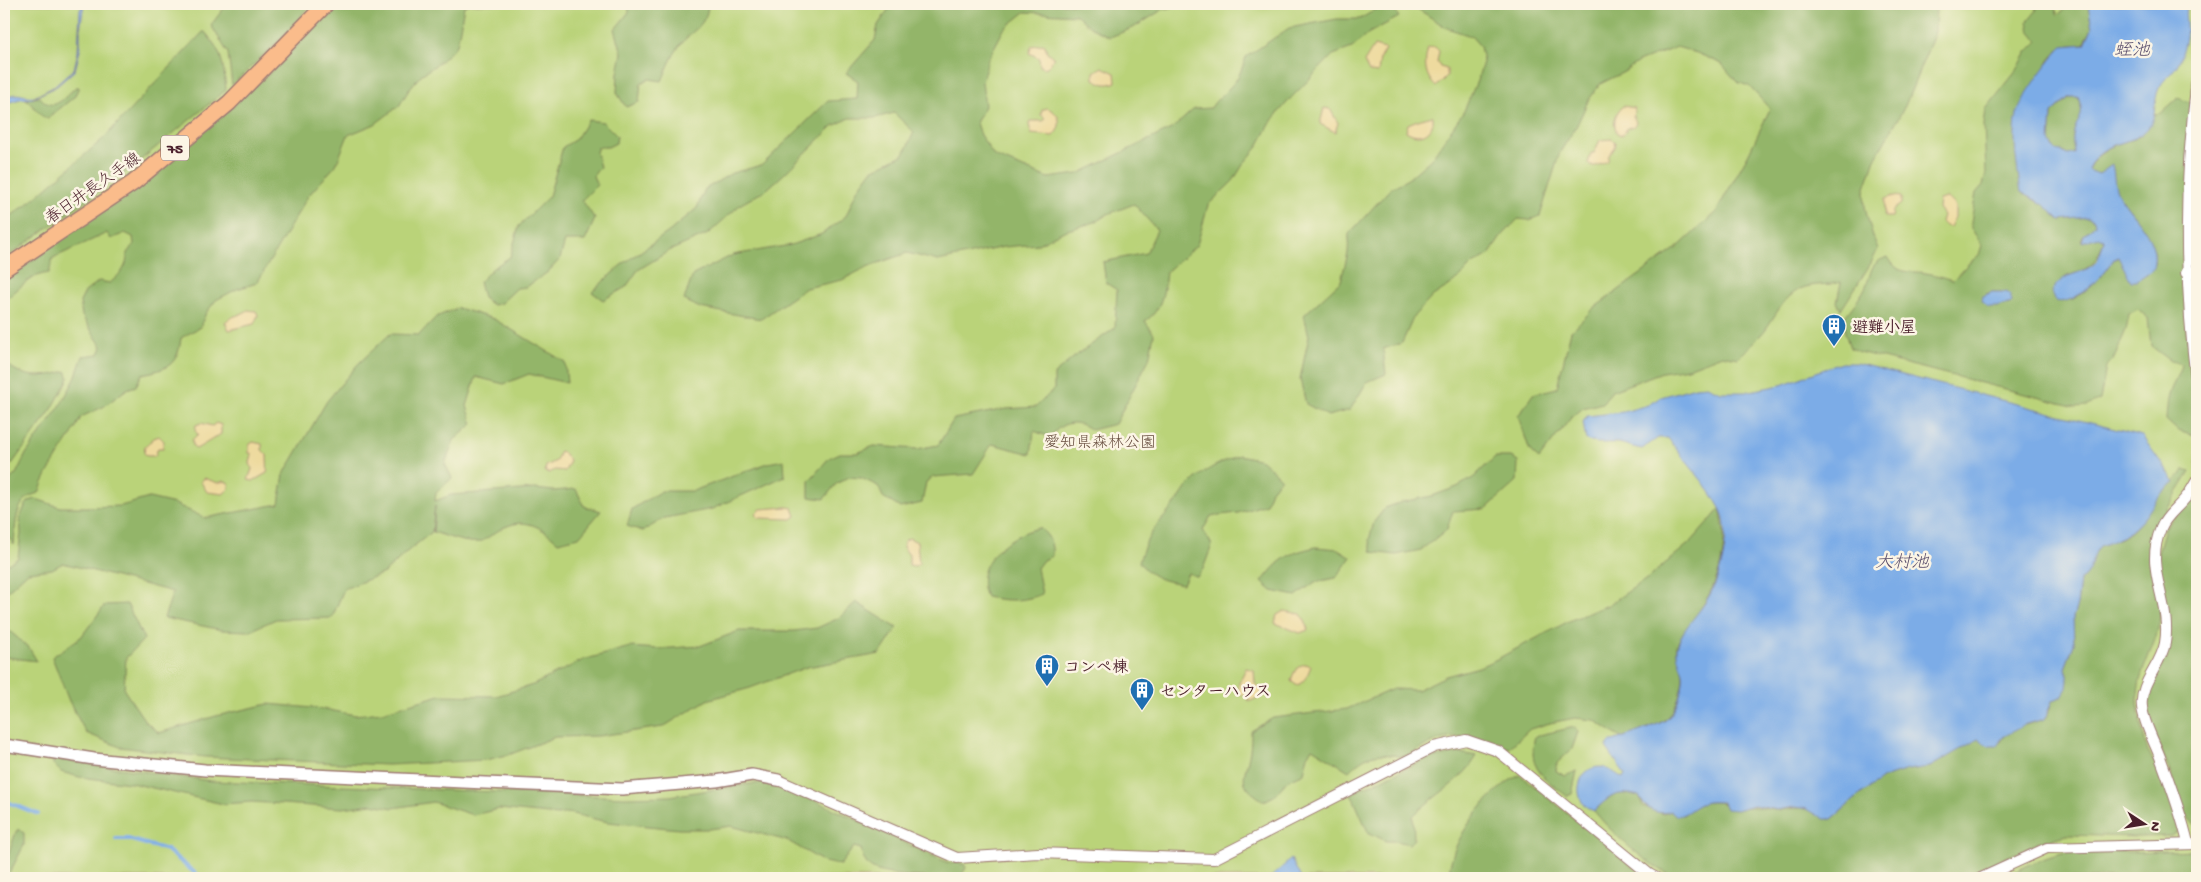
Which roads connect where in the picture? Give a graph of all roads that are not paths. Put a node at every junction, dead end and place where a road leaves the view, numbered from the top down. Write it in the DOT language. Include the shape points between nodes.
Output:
graph roads {
  1 [pos="326,4"];
  2 [pos="2197,81"];
  3 [pos="4,269"];
  4 [pos="2197,271"];
  5 [pos="2186,273"];
  6 [pos="2197,388"];
  7 [pos="2197,480"];
  8 [pos="4,745"];
  9 [pos="778,780"];
  10 [pos="2193,844"];
  11 [pos="1657,878"];
  12 [pos="1981,878"];
  1 -- 3 [label="main road, 春日井長久手線 / 75" via="229,103 133,183"];
  2 -- 5 [label="street" via="2187,186"];
  4 -- 5 [label="street"];
  5 -- 6 [label="street"];
  7 -- 10 [label="street" via="2161,526 2158,536 2154,570 2166,611 2165,638 2162,655 2146,686 2142,702 2145,720"];
  8 -- 9 [label="street" via="94,759 205,770 622,788 752,775"];
  9 -- 11 [label="street" via="957,858 1038,853 1214,858 1434,747 1466,740 1498,751"];
  10 -- 12 [label="street" via="2047,848"];
}
